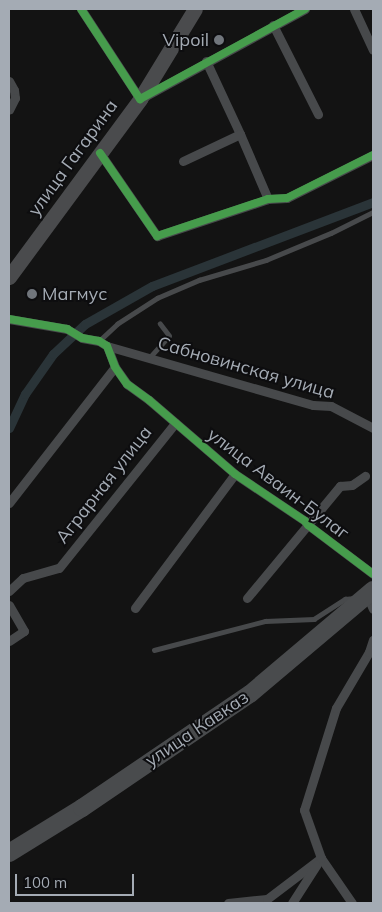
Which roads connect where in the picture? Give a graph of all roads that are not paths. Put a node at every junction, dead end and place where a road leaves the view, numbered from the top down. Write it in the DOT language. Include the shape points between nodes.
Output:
graph roads {
  1 [pos="81,9"];
  2 [pos="305,9"];
  3 [pos="354,9"];
  4 [pos="190,12"];
  5 [pos="273,25"];
  6 [pos="373,50"];
  7 [pos="206,61"];
  8 [pos="9,81"];
  9 [pos="140,99"];
  10 [pos="9,110"];
  11 [pos="318,114"];
  12 [pos="240,134"];
  13 [pos="100,153"];
  14 [pos="373,155"];
  15 [pos="183,161"];
  16 [pos="268,199"];
  17 [pos="373,212"];
  18 [pos="9,276"];
  19 [pos="9,318"];
  20 [pos="160,324"];
  21 [pos="98,341"];
  22 [pos="107,346"];
  23 [pos="150,357"];
  24 [pos="115,367"];
  25 [pos="174,423"];
  26 [pos="373,428"];
  27 [pos="235,474"];
  28 [pos="365,476"];
  29 [pos="9,503"];
  30 [pos="308,526"];
  31 [pos="373,574"];
  32 [pos="9,591"];
  33 [pos="247,598"];
  34 [pos="370,598"];
  35 [pos="9,605"];
  36 [pos="136,608"];
  37 [pos="373,640"];
  38 [pos="9,641"];
  39 [pos="154,650"];
  40 [pos="9,853"];
  41 [pos="321,858"];
  42 [pos="228,903"];
  43 [pos="292,903"];
  44 [pos="352,903"];
  1 -- 9 [label="street"];
  2 -- 5 [label="street"];
  3 -- 6 [label="street"];
  4 -- 9 [label="main road, улица Гагарина"];
  5 -- 7 [label="street"];
  5 -- 11 [label="street"];
  7 -- 9 [label="street"];
  7 -- 12 [label="street"];
  8 -- 10 [label="street" via="15,98"];
  9 -- 13 [label="main road, улица Гагарина"];
  12 -- 15 [label="street"];
  12 -- 16 [label="street"];
  13 -- 16 [label="street" via="157,236"];
  13 -- 18 [label="main road, улица Гагарина"];
  14 -- 16 [label="street" via="287,198"];
  17 -- 21 [label="lane" via="266,260 199,280 157,298"];
  19 -- 21 [label="street" via="67,329 82,338"];
  20 -- 23 [label="lane" via="169,336"];
  21 -- 22 [label="street"];
  22 -- 23 [label="street, Сабновинская улица"];
  22 -- 24 [label="street, улица Аваин-Булаг"];
  23 -- 26 [label="street, Сабновинская улица" via="313,405 331,406"];
  24 -- 25 [label="street, улица Аваин-Булаг" via="127,384"];
  24 -- 29 [label="street"];
  25 -- 27 [label="street, улица Аваин-Булаг"];
  25 -- 32 [label="street, Аграрная улица" via="59,568 23,578"];
  27 -- 30 [label="street, улица Аваин-Булаг"];
  27 -- 36 [label="street"];
  28 -- 30 [label="street" via="352,485 340,486"];
  30 -- 31 [label="street, улица Аваин-Булаг"];
  30 -- 33 [label="street"];
  34 -- 39 [label="lane" via="345,599 314,619 265,621"];
  34 -- 40 [label="highway, улица Кавказ" via="250,694 82,808"];
  35 -- 38 [label="street" via="24,631"];
  37 -- 41 [label="street" via="336,708 304,810"];
  41 -- 42 [label="street" via="267,899"];
  41 -- 43 [label="street"];
  41 -- 44 [label="street"];
}
